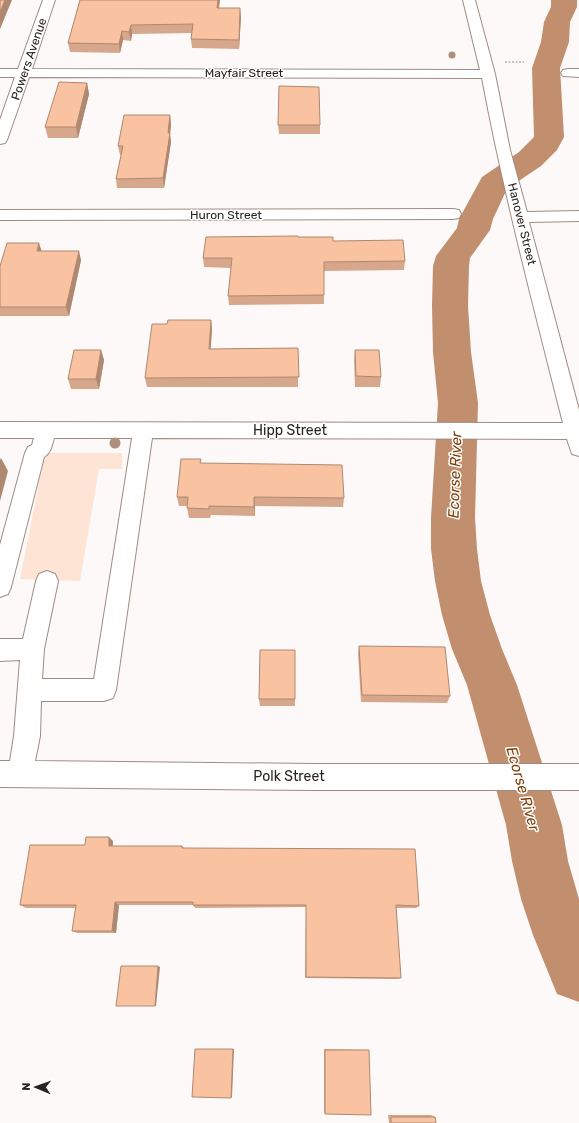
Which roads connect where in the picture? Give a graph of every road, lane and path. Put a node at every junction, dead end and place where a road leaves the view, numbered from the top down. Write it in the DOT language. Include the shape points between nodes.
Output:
graph roads {
  1 [pos="49,0"];
  2 [pos="469,0"];
  3 [pos="504,62"];
  4 [pos="524,62"];
  5 [pos="0,73"];
  6 [pos="24,73"];
  7 [pos="488,74"];
  8 [pos="0,140"];
  9 [pos="452,214"];
  10 [pos="0,215"];
  11 [pos="579,216"];
  12 [pos="520,217"];
  13 [pos="0,430"];
  14 [pos="46,430"];
  15 [pos="144,430"];
  16 [pos="578,437"];
  17 [pos="48,581"];
  18 [pos="0,587"];
  19 [pos="32,649"];
  20 [pos="0,650"];
  21 [pos="30,690"];
  22 [pos="10,774"];
  23 [pos="570,776"];
  1 -- 6 [label="street, Powers Avenue"];
  2 -- 7 [label="street, Hanover Street"];
  3 -- 4 [label="path"];
  5 -- 6 [label="street, Mayfair Street"];
  6 -- 7 [label="street, Mayfair Street"];
  6 -- 8 [label="street, Powers Avenue"];
  7 -- 12 [label="street, Hanover Street"];
  9 -- 10 [label="street, Huron Street"];
  11 -- 12 [label="street"];
  12 -- 16 [label="street, Hanover Street"];
  13 -- 14 [label="street, Hipp Street"];
  14 -- 15 [label="street, Hipp Street"];
  14 -- 18 [label="street" via="40,449 35,453"];
  15 -- 16 [label="street, Hipp Street" via="499,431"];
  15 -- 21 [label="street" via="104,690"];
  17 -- 19 [label="street"];
  19 -- 20 [label="street"];
  19 -- 21 [label="street"];
  21 -- 22 [label="street" via="27,736"];
  22 -- 23 [label="street, Polk Street"];
}
